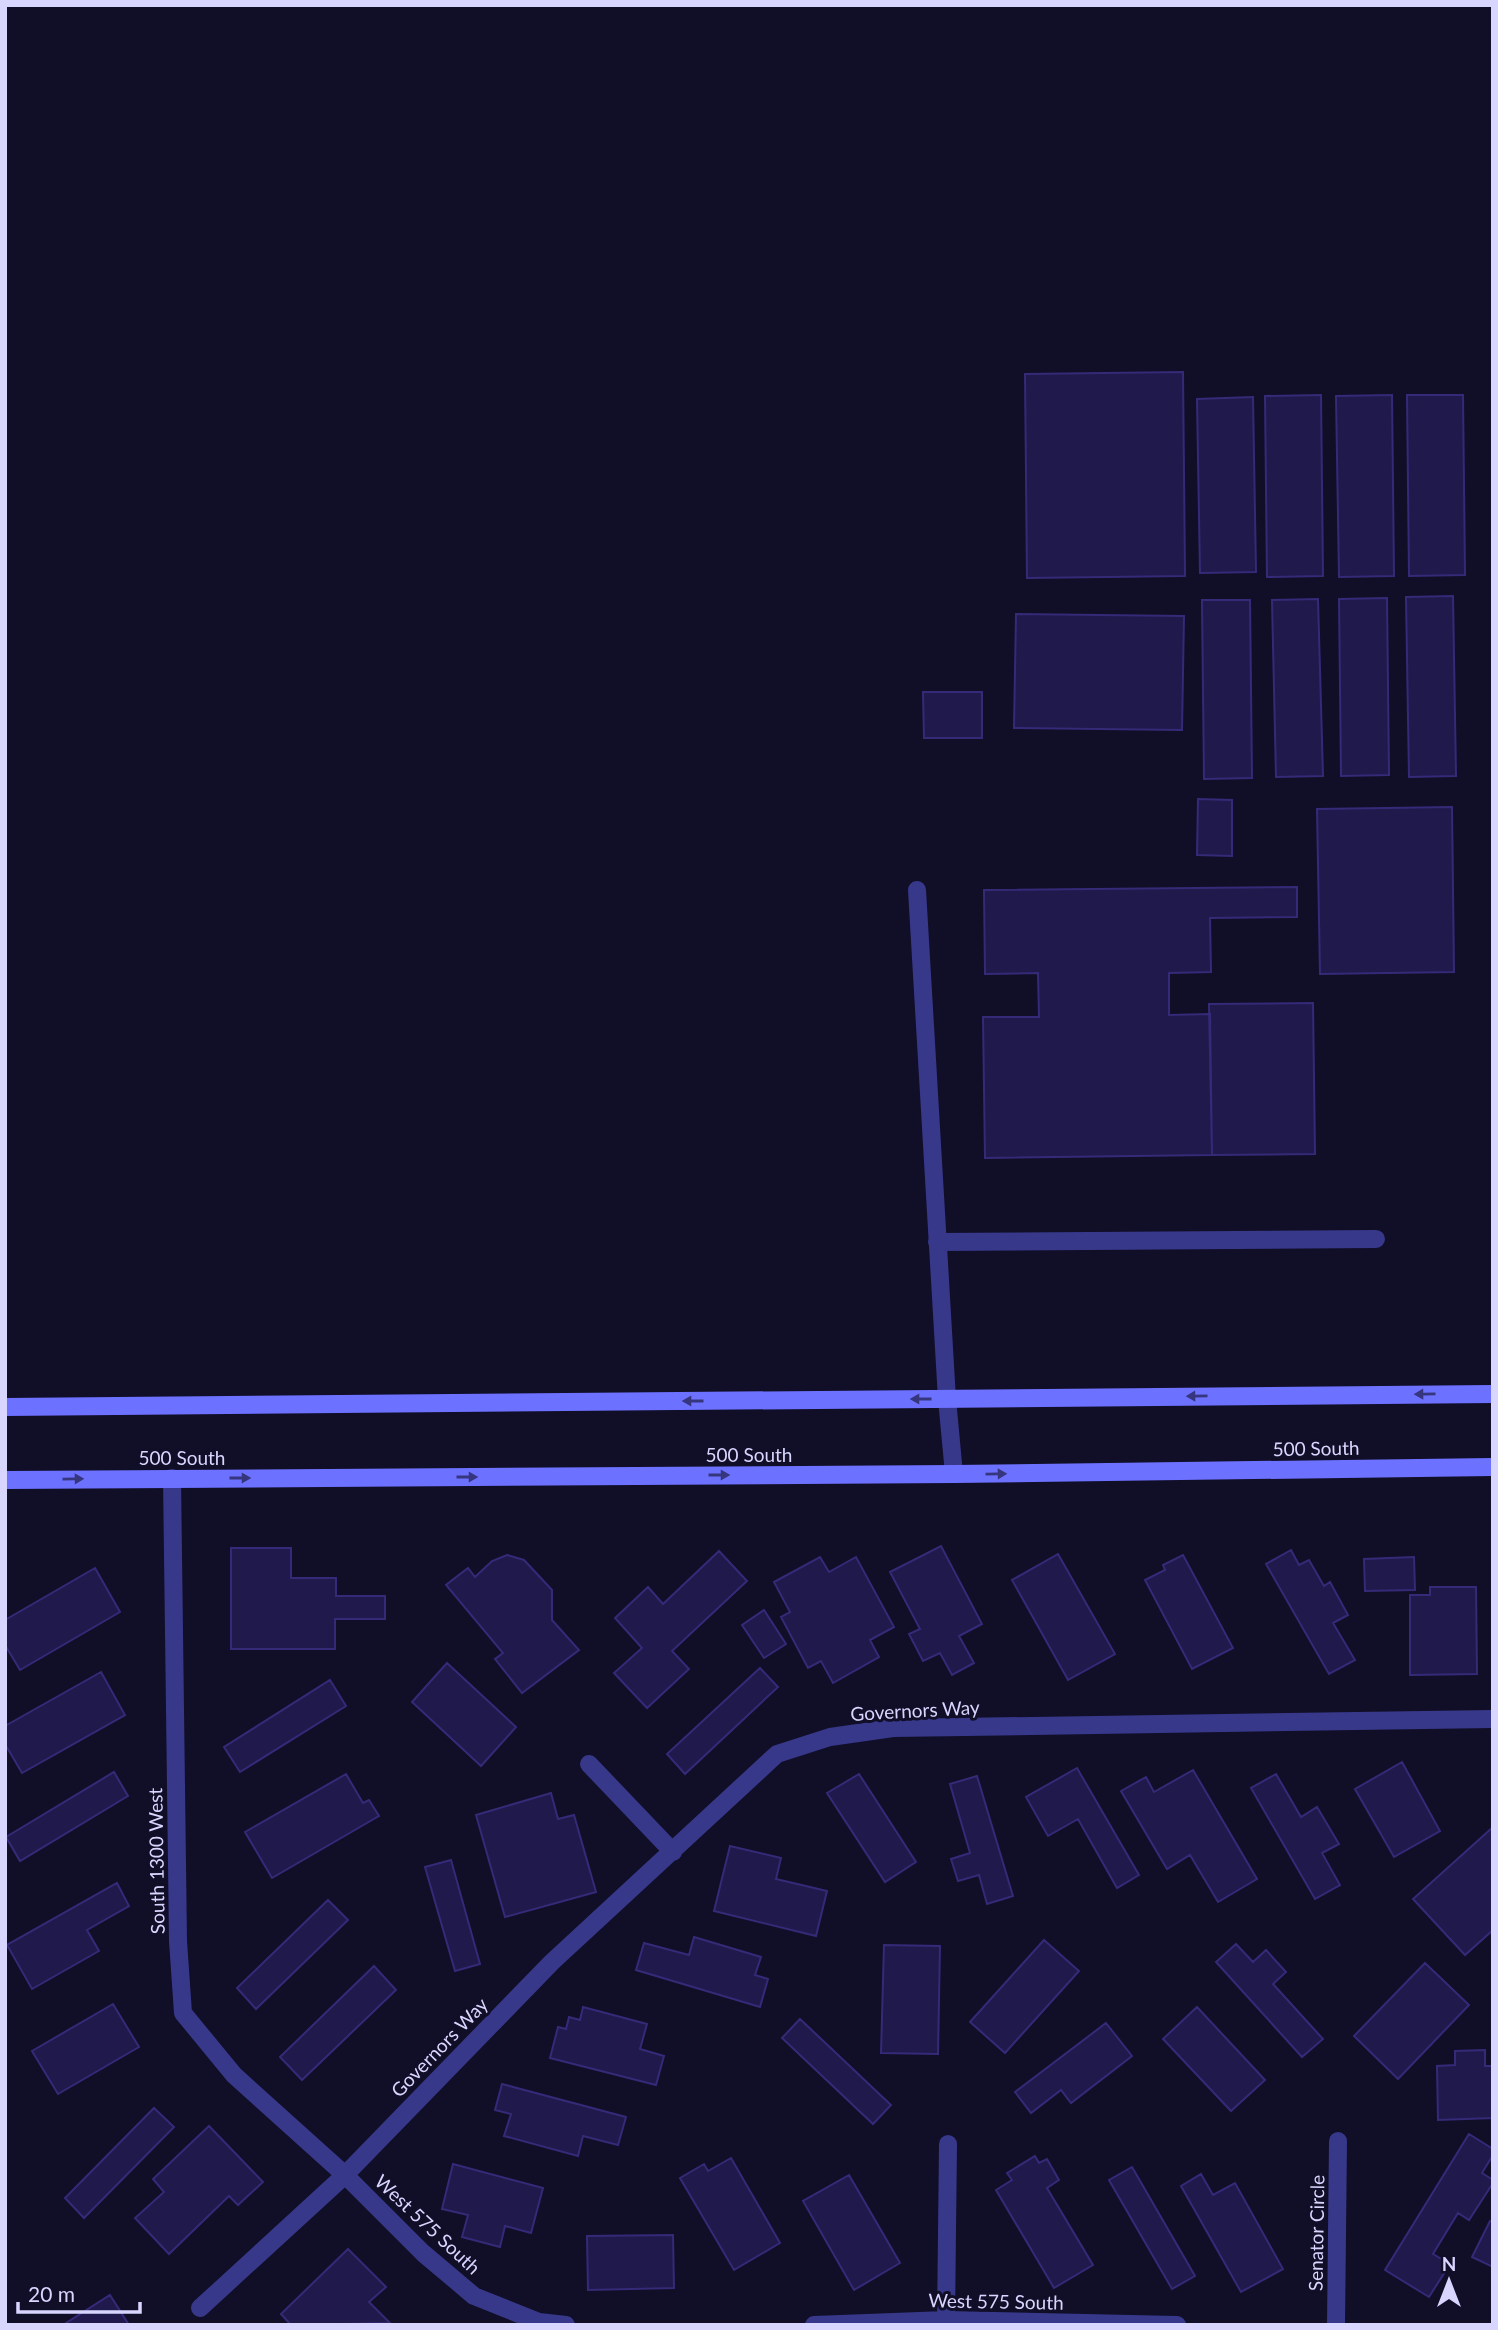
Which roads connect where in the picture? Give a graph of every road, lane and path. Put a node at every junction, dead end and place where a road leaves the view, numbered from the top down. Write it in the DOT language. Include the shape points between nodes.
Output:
graph roads {
  1 [pos="916,890"];
  2 [pos="1376,1239"];
  3 [pos="937,1242"];
  4 [pos="1493,1394"];
  5 [pos="947,1399"];
  6 [pos="5,1407"];
  7 [pos="1493,1467"];
  8 [pos="954,1474"];
  9 [pos="172,1478"];
  10 [pos="5,1480"];
  11 [pos="1493,1719"];
  12 [pos="589,1764"];
  13 [pos="673,1852"];
  14 [pos="1338,2141"];
  15 [pos="947,2144"];
  16 [pos="345,2175"];
  17 [pos="200,2308"];
  18 [pos="946,2320"];
  19 [pos="566,2325"];
  20 [pos="814,2325"];
  21 [pos="1177,2325"];
  22 [pos="1336,2325"];
  1 -- 3 [label="street"];
  2 -- 3 [label="street"];
  3 -- 5 [label="street"];
  4 -- 5 [label="main road, one-way"];
  5 -- 6 [label="main road, one-way"];
  5 -- 8 [label="street"];
  8 -- 7 [label="main road, 500 South, one-way"];
  9 -- 8 [label="main road, 500 South, one-way"];
  10 -- 9 [label="main road, 500 South, one-way"];
  9 -- 16 [label="street, South 1300 West" via="178,1941 183,2013 234,2075"];
  11 -- 13 [label="street, Governors Way" via="893,1728 830,1737 776,1754"];
  12 -- 13 [label="street"];
  13 -- 16 [label="street, Governors Way" via="552,1962"];
  14 -- 22 [label="street, Senator Circle"];
  15 -- 18 [label="street"];
  16 -- 17 [label="street, Governors Way"];
  16 -- 19 [label="street, West 575 South" via="423,2253 474,2296 539,2322"];
  18 -- 20 [label="street, West 575 South"];
  18 -- 21 [label="street, West 575 South"];
}
